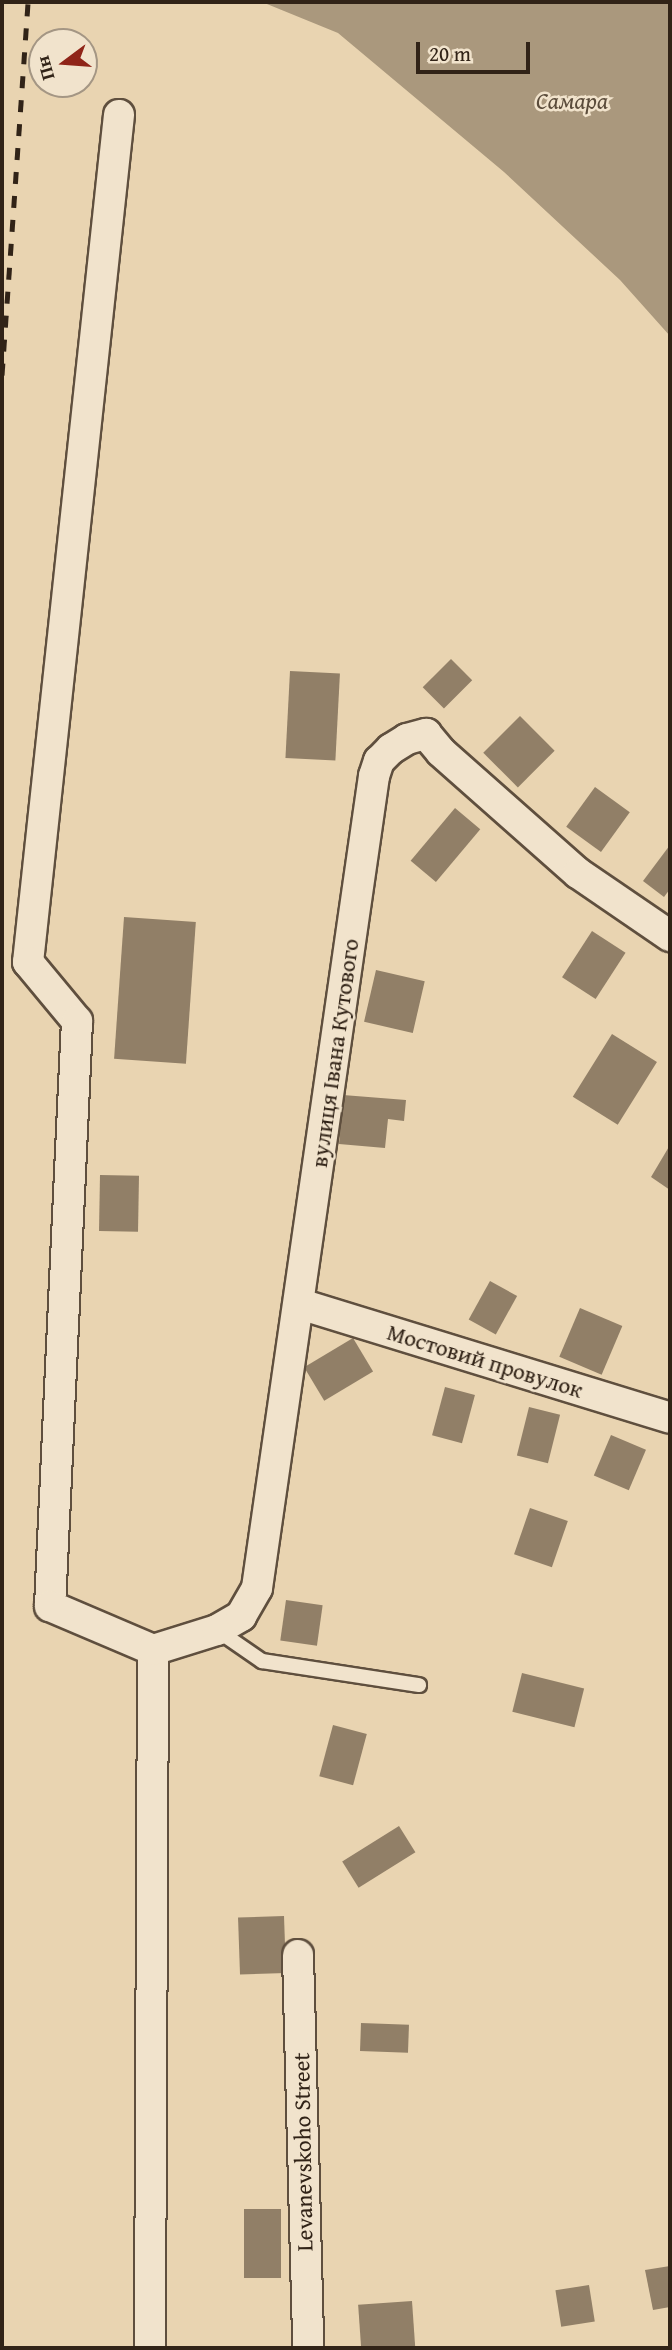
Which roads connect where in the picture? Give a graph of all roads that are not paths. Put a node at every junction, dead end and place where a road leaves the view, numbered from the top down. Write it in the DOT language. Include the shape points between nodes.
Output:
graph roads {
  1 [pos="119,115"];
  2 [pos="670,936"];
  3 [pos="300,1304"];
  4 [pos="670,1418"];
  5 [pos="217,1630"];
  6 [pos="153,1650"];
  7 [pos="419,1685"];
  8 [pos="298,1955"];
  9 [pos="149,2348"];
  10 [pos="308,2348"];
  1 -- 6 [label="street" via="28,962 77,1021 50,1606"];
  2 -- 3 [label="street, вулиця Івана Кутового" via="578,873 426,734 391,748 379,761 374,776"];
  3 -- 4 [label="street, Мостовий провулок"];
  3 -- 5 [label="street, вулиця Івана Кутового" via="257,1588 241,1616"];
  5 -- 6 [label="street, вулиця Івана Кутового"];
  5 -- 7 [label="lane" via="262,1661"];
  6 -- 9 [label="street"];
  8 -- 10 [label="street, Levanevskoho Street"];
}
